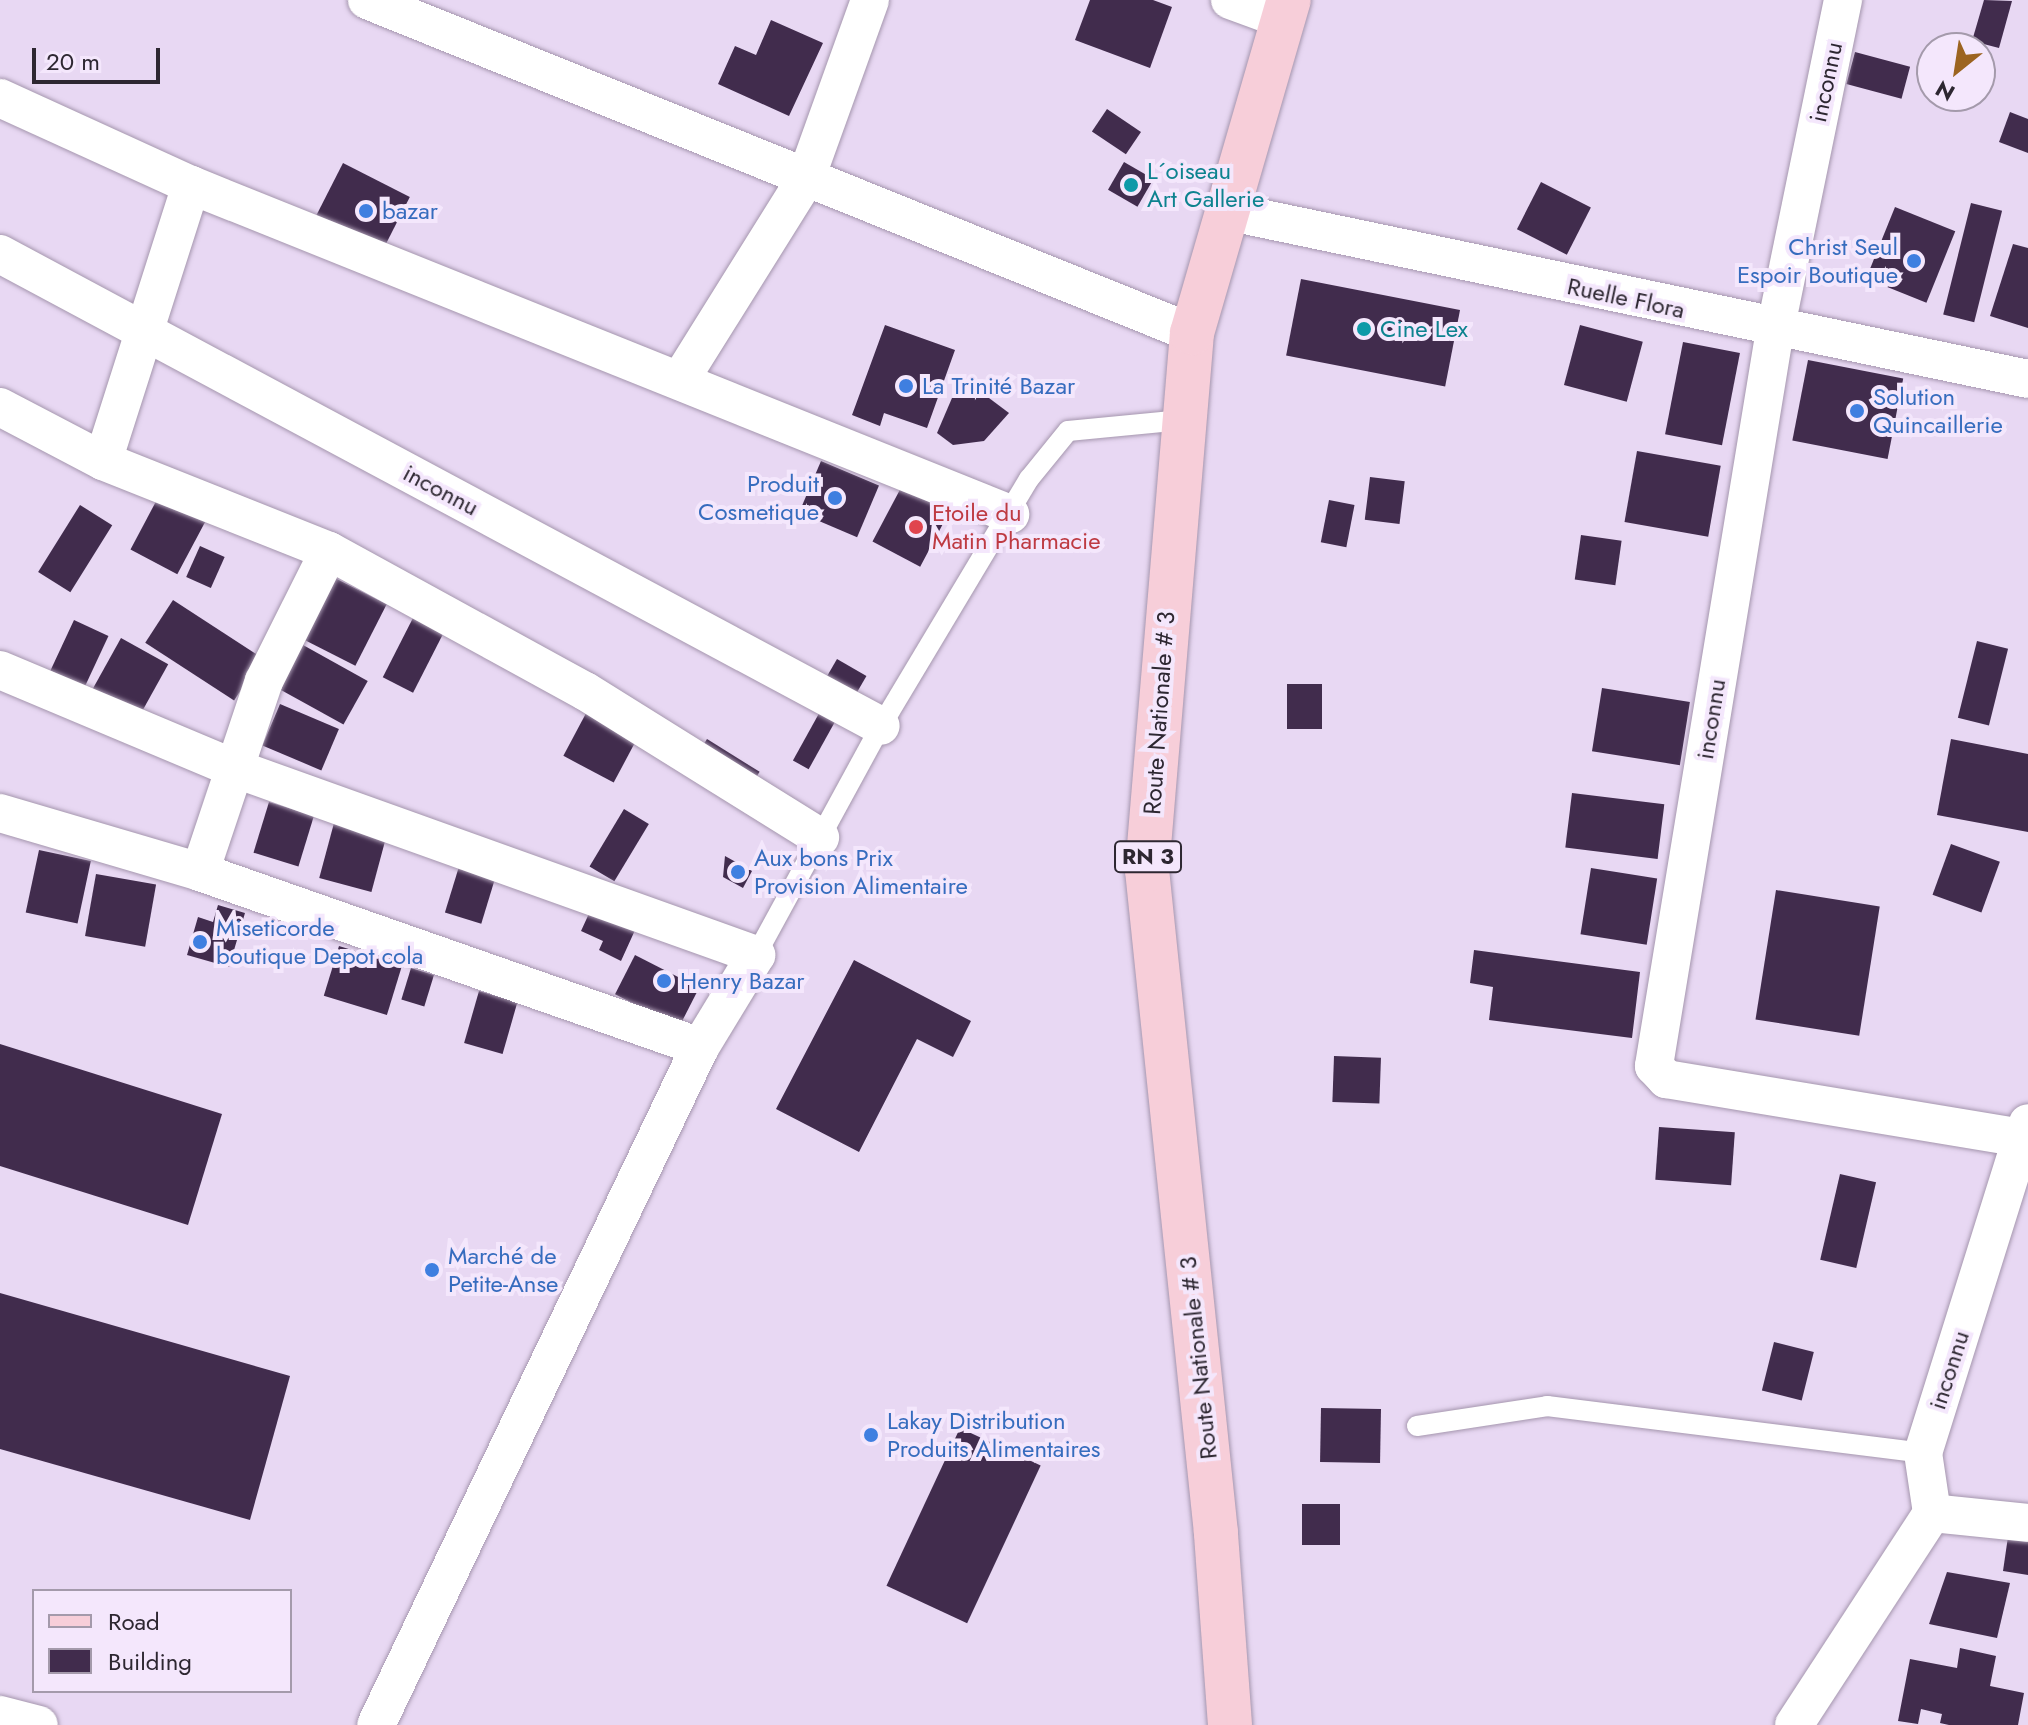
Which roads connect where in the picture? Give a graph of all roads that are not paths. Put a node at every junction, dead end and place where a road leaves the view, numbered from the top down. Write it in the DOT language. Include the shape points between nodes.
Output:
graph roads {
  1 [pos="367,0"];
  2 [pos="870,0"];
  3 [pos="1230,0"];
  4 [pos="1843,0"];
  5 [pos="1286,9"];
  6 [pos="0,98"];
  7 [pos="806,178"];
  8 [pos="191,185"];
  9 [pos="1226,211"];
  10 [pos="0,254"];
  11 [pos="142,330"];
  12 [pos="1775,330"];
  13 [pos="1192,333"];
  14 [pos="2028,379"];
  15 [pos="680,380"];
  16 [pos="0,407"];
  17 [pos="1182,420"];
  18 [pos="103,461"];
  19 [pos="1010,514"];
  20 [pos="329,551"];
  21 [pos="0,670"];
  22 [pos="881,726"];
  23 [pos="231,767"];
  24 [pos="0,813"];
  25 [pos="820,837"];
  26 [pos="200,872"];
  27 [pos="756,955"];
  28 [pos="700,1047"];
  29 [pos="2025,1130"];
  30 [pos="2011,1232"];
  31 [pos="1417,1426"];
  32 [pos="1923,1453"];
  33 [pos="1932,1513"];
  34 [pos="2028,1523"];
  35 [pos="0,1715"];
  36 [pos="39,1725"];
  37 [pos="376,1725"];
  38 [pos="1230,1725"];
  39 [pos="1794,1725"];
  1 -- 7 [label="street"];
  2 -- 7 [label="street"];
  3 -- 5 [label="street"];
  4 -- 12 [label="street, inconnu"];
  5 -- 9 [label="main road, Route Nationale # 3 / RN 3"];
  6 -- 8 [label="street"];
  7 -- 13 [label="street"];
  7 -- 15 [label="street"];
  8 -- 11 [label="street"];
  8 -- 15 [label="street"];
  9 -- 12 [label="street, Ruelle Flora"];
  9 -- 13 [label="main road, Route Nationale # 3 / RN 3"];
  10 -- 11 [label="street, inconnu"];
  11 -- 18 [label="street"];
  11 -- 22 [label="street, inconnu"];
  12 -- 14 [label="street, Ruelle Flora"];
  12 -- 29 [label="street, inconnu" via="1654,1066 1666,1079"];
  13 -- 17 [label="main road, Route Nationale # 3 / RN 3"];
  15 -- 19 [label="street"];
  16 -- 18 [label="street"];
  17 -- 19 [label="lane" via="1068,431 1029,479"];
  17 -- 38 [label="main road, Route Nationale # 3 / RN 3" via="1147,870 1216,1533"];
  18 -- 20 [label="street"];
  19 -- 22 [label="lane"];
  20 -- 23 [label="street" via="264,681"];
  20 -- 25 [label="street" via="585,691"];
  21 -- 23 [label="street"];
  22 -- 25 [label="lane"];
  23 -- 26 [label="street"];
  23 -- 27 [label="street"];
  24 -- 26 [label="street"];
  25 -- 27 [label="lane"];
  26 -- 28 [label="street"];
  27 -- 28 [label="street"];
  28 -- 37 [label="street"];
  29 -- 30 [label="street, inconnu"];
  30 -- 32 [label="street, inconnu"];
  31 -- 32 [label="lane" via="1547,1406"];
  32 -- 33 [label="street, inconnu"];
  33 -- 34 [label="street"];
  33 -- 39 [label="street"];
  35 -- 36 [label="street"];
}
